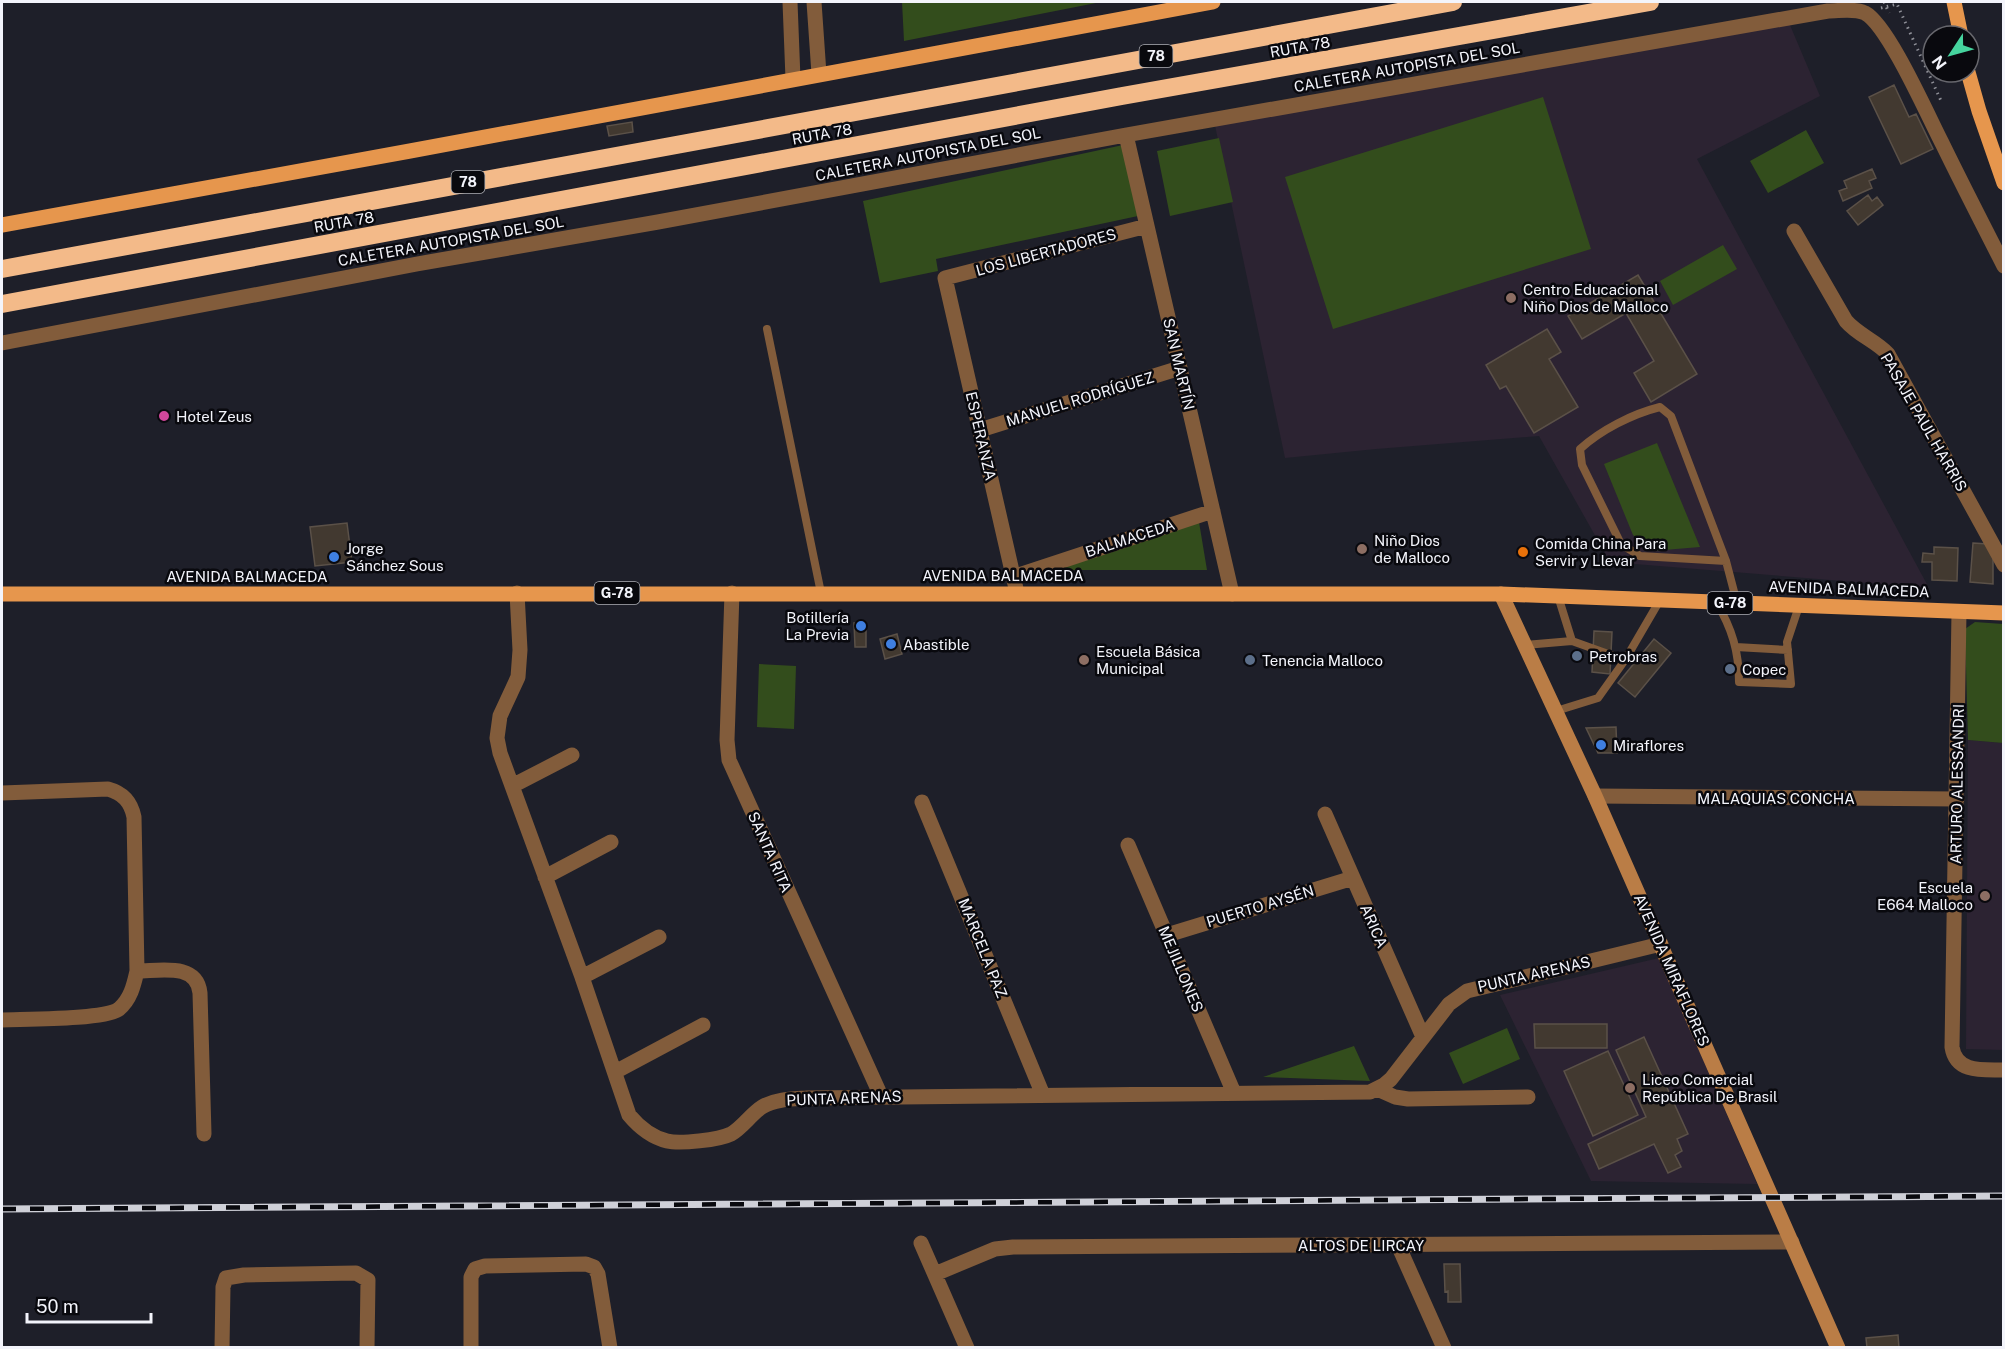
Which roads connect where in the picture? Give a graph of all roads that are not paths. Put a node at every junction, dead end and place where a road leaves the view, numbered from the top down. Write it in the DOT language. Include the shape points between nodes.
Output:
graph roads {
  1 [pos="790,2"];
  2 [pos="814,2"];
  3 [pos="1212,2"];
  4 [pos="1454,2"];
  5 [pos="1650,2"];
  6 [pos="1954,2"];
  7 [pos="1959,24"];
  8 [pos="819,74"];
  9 [pos="793,79"];
  10 [pos="1971,84"];
  11 [pos="1126,135"];
  12 [pos="2004,183"];
  13 [pos="2,225"];
  14 [pos="1147,226"];
  15 [pos="1794,231"];
  16 [pos="78,255"];
  17 [pos="2,260"];
  18 [pos="2004,266"];
  19 [pos="2,270"];
  20 [pos="945,278"];
  21 [pos="50,295"];
  22 [pos="2,304"];
  23 [pos="2,310"];
  24 [pos="767,329"];
  25 [pos="2,343"];
  26 [pos="1180,368"];
  27 [pos="980,430"];
  28 [pos="1213,511"];
  29 [pos="1726,561"];
  30 [pos="2004,565"];
  31 [pos="1013,577"];
  32 [pos="517,593"];
  33 [pos="732,593"];
  34 [pos="821,593"];
  35 [pos="1017,593"];
  36 [pos="2,594"];
  37 [pos="1232,594"];
  38 [pos="1501,594"];
  39 [pos="1558,596"];
  40 [pos="1660,600"];
  41 [pos="1716,602"];
  42 [pos="1737,603"];
  43 [pos="1799,606"];
  44 [pos="1959,612"];
  45 [pos="2004,613"];
  46 [pos="1572,641"];
  47 [pos="1525,645"];
  48 [pos="1736,647"];
  49 [pos="1788,650"];
  50 [pos="1625,660"];
  51 [pos="1556,711"];
  52 [pos="573,755"];
  53 [pos="512,786"];
  54 [pos="2,793"];
  55 [pos="1596,796"];
  56 [pos="1957,799"];
  57 [pos="922,802"];
  58 [pos="1325,814"];
  59 [pos="611,842"];
  60 [pos="1128,844"];
  61 [pos="545,877"];
  62 [pos="1353,878"];
  63 [pos="1167,935"];
  64 [pos="659,937"];
  65 [pos="1660,944"];
  66 [pos="137,971"];
  67 [pos="582,977"];
  68 [pos="2,1020"];
  69 [pos="703,1025"];
  70 [pos="1423,1038"];
  71 [pos="2004,1070"];
  72 [pos="615,1072"];
  73 [pos="1377,1089"];
  74 [pos="1234,1094"];
  75 [pos="1043,1095"];
  76 [pos="881,1096"];
  77 [pos="1528,1097"];
  78 [pos="204,1134"];
  79 [pos="1792,1242"];
  80 [pos="921,1243"];
  81 [pos="1398,1245"];
  82 [pos="934,1274"];
  83 [pos="222,1347"];
  84 [pos="367,1347"];
  85 [pos="471,1347"];
  86 [pos="610,1347"];
  87 [pos="967,1347"];
  88 [pos="1444,1347"];
  89 [pos="1838,1347"];
  1 -- 9 [label="street"];
  2 -- 8 [label="street"];
  3 -- 8 [label="main road"];
  4 -- 16 [label="highway, RUTA 78 / 78"];
  5 -- 21 [label="highway, RUTA 78 / 78"];
  6 -- 7 [label="main road"];
  8 -- 9 [label="main road"];
  9 -- 13 [label="main road"];
  10 -- 12 [label="main road"];
  11 -- 14 [label="street, SAN MARTÍN"];
  11 -- 18 [label="street, CALETERA AUTOPISTA DEL SOL" via="1851,10 1863,12 1880,28 1909,77"];
  11 -- 25 [label="street, CALETERA AUTOPISTA DEL SOL"];
  14 -- 20 [label="street, LOS LIBERTADORES"];
  14 -- 26 [label="street, SAN MARTÍN"];
  15 -- 30 [label="street, PASAJE PAUL HARRIS" via="1846,321 1888,354"];
  16 -- 17 [label="highway"];
  16 -- 19 [label="highway, RUTA 78 / 78"];
  20 -- 27 [label="street, ESPERANZA"];
  21 -- 22 [label="highway, RUTA 78 / 78"];
  21 -- 23 [label="highway"];
  24 -- 34 [label="lane"];
  26 -- 27 [label="street, MANUEL RODRÍGUEZ"];
  26 -- 28 [label="street, SAN MARTÍN"];
  27 -- 31 [label="street, ESPERANZA"];
  28 -- 31 [label="street, BALMACEDA"];
  28 -- 37 [label="street, SAN MARTÍN"];
  29 -- 29 [label="lane" via="1640,556 1621,544 1582,465 1580,449 1642,412 1660,408 1671,416"];
  29 -- 42 [label="lane"];
  31 -- 35 [label="street, ESPERANZA"];
  32 -- 33 [label="main road, AVENIDA BALMACEDA / G-78"];
  32 -- 36 [label="main road, AVENIDA BALMACEDA / G-78"];
  32 -- 53 [label="street, PUNTA ARENAS" via="518,677 500,716 497,738"];
  33 -- 34 [label="main road, AVENIDA BALMACEDA / G-78"];
  33 -- 76 [label="street, SANTA RITA" via="729,760"];
  34 -- 35 [label="main road, AVENIDA BALMACEDA / G-78"];
  35 -- 37 [label="main road, AVENIDA BALMACEDA / G-78"];
  37 -- 38 [label="main road, AVENIDA BALMACEDA / G-78"];
  38 -- 39 [label="main road, AVENIDA BALMACEDA / G-78"];
  38 -- 47 [label="main road, AVENIDA MIRAFLORES"];
  39 -- 40 [label="main road, AVENIDA BALMACEDA / G-78"];
  39 -- 46 [label="lane"];
  40 -- 41 [label="main road, AVENIDA BALMACEDA / G-78"];
  40 -- 50 [label="lane"];
  41 -- 42 [label="main road, AVENIDA BALMACEDA / G-78"];
  41 -- 48 [label="lane"];
  42 -- 43 [label="main road, AVENIDA BALMACEDA / G-78"];
  43 -- 44 [label="main road, AVENIDA BALMACEDA / G-78"];
  43 -- 49 [label="lane"];
  44 -- 45 [label="main road, AVENIDA BALMACEDA / G-78"];
  44 -- 56 [label="street, ARTURO ALESSANDRI"];
  46 -- 47 [label="lane"];
  46 -- 50 [label="lane"];
  47 -- 51 [label="main road, AVENIDA MIRAFLORES"];
  48 -- 49 [label="lane"];
  48 -- 49 [label="lane" via="1739,682 1791,684"];
  50 -- 51 [label="lane" via="1598,698"];
  51 -- 55 [label="main road, AVENIDA MIRAFLORES"];
  52 -- 53 [label="street"];
  53 -- 61 [label="street, PUNTA ARENAS"];
  54 -- 66 [label="street" via="108,789 126,798 134,817"];
  55 -- 56 [label="street, MALAQUIAS CONCHA"];
  55 -- 65 [label="main road, AVENIDA MIRAFLORES"];
  56 -- 71 [label="street, ARTURO ALESSANDRI" via="1952,1047 1959,1063 1970,1069"];
  57 -- 75 [label="street, MARCELA PAZ"];
  58 -- 62 [label="street, ARICA"];
  59 -- 61 [label="street"];
  60 -- 63 [label="street, MEJILLONES"];
  61 -- 67 [label="street, PUNTA ARENAS"];
  62 -- 63 [label="street, PUERTO AYSÉN"];
  62 -- 70 [label="street, ARICA"];
  63 -- 74 [label="street, MEJILLONES"];
  64 -- 67 [label="street"];
  65 -- 70 [label="street, PUNTA ARENAS" via="1467,991 1449,1004"];
  65 -- 79 [label="main road, AVENIDA MIRAFLORES"];
  66 -- 68 [label="street" via="134,987 120,1008 112,1012"];
  66 -- 78 [label="street" via="184,971 198,982"];
  67 -- 72 [label="street, PUNTA ARENAS"];
  69 -- 72 [label="street"];
  70 -- 73 [label="street, PUNTA ARENAS" via="1391,1079"];
  72 -- 76 [label="street, PUNTA ARENAS" via="629,1115 642,1129 668,1142 710,1140 730,1134 762,1107 782,1100"];
  73 -- 74 [label="street, PUNTA ARENAS" via="1362,1093"];
  73 -- 77 [label="street, PUNTA ARENAS" via="1408,1099"];
  74 -- 75 [label="street, PUNTA ARENAS"];
  75 -- 76 [label="street, PUNTA ARENAS"];
  79 -- 81 [label="street, ALTOS DE LIRCAY"];
  79 -- 89 [label="main road, AVENIDA MIRAFLORES"];
  80 -- 82 [label="street"];
  81 -- 82 [label="street, ALTOS DE LIRCAY" via="1007,1247"];
  81 -- 88 [label="street"];
  82 -- 87 [label="street"];
  83 -- 84 [label="street" via="226,1278 356,1273 368,1280"];
  85 -- 86 [label="street" via="471,1277 476,1269 586,1264 598,1274"];
}
